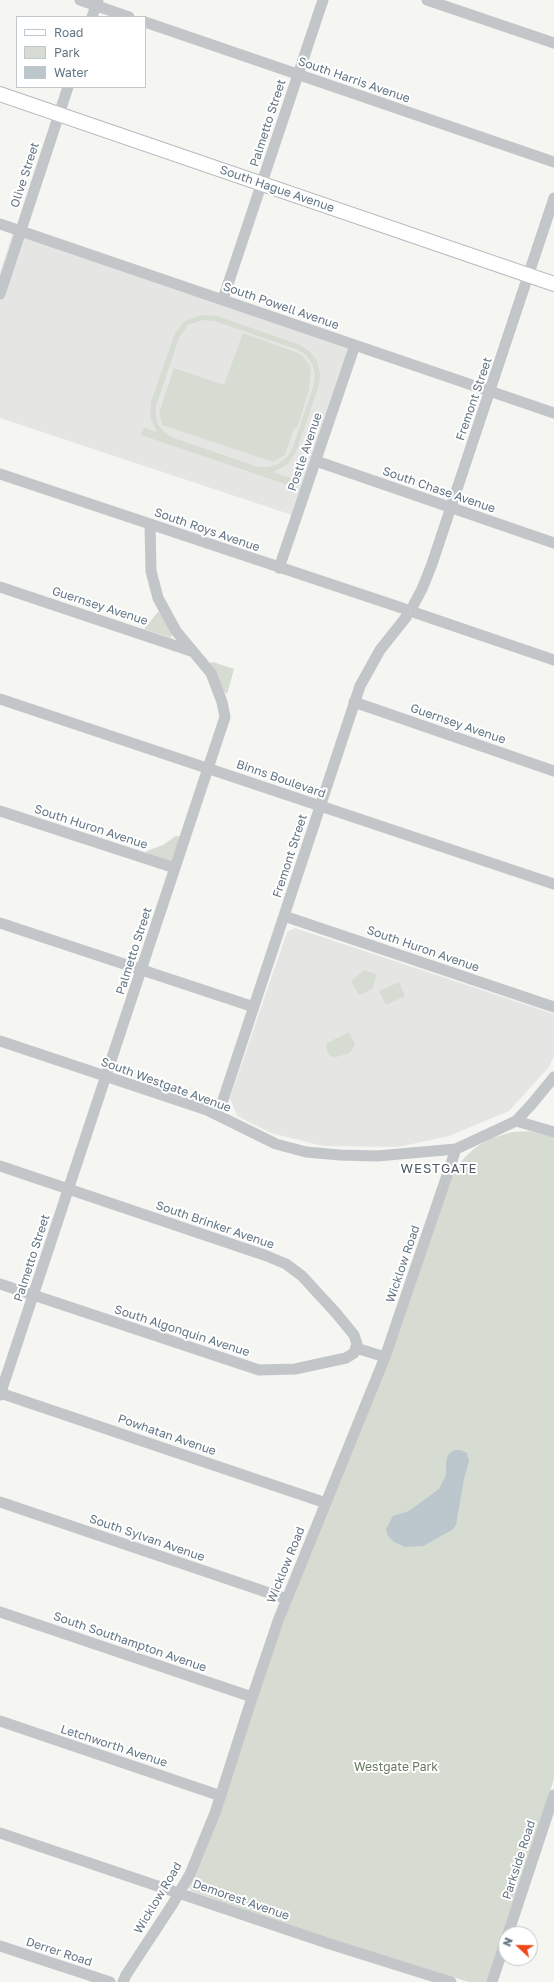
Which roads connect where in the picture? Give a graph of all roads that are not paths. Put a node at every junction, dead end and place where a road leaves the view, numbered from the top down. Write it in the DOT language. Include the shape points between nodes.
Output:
graph roads {
  1 [pos="80,0"];
  2 [pos="323,0"];
  3 [pos="427,0"];
  4 [pos="97,3"];
  5 [pos="92,16"];
  6 [pos="127,16"];
  7 [pos="146,22"];
  8 [pos="554,43"];
  9 [pos="298,75"];
  10 [pos="68,88"];
  11 [pos="0,94"];
  12 [pos="59,114"];
  13 [pos="554,162"];
  14 [pos="261,183"];
  15 [pos="554,198"];
  16 [pos="0,224"];
  17 [pos="20,231"];
  18 [pos="528,275"];
  19 [pos="554,284"];
  20 [pos="0,294"];
  21 [pos="223,299"];
  22 [pos="355,346"];
  23 [pos="490,391"];
  24 [pos="554,413"];
  25 [pos="316,462"];
  26 [pos="0,474"];
  27 [pos="451,508"];
  28 [pos="150,524"];
  29 [pos="554,543"];
  30 [pos="279,568"];
  31 [pos="0,587"];
  32 [pos="410,611"];
  33 [pos="191,650"];
  34 [pos="554,660"];
  35 [pos="0,699"];
  36 [pos="354,702"];
  37 [pos="208,768"];
  38 [pos="554,771"];
  39 [pos="320,805"];
  40 [pos="0,811"];
  41 [pos="175,868"];
  42 [pos="554,884"];
  43 [pos="284,916"];
  44 [pos="0,923"];
  45 [pos="141,969"];
  46 [pos="254,1007"];
  47 [pos="554,1007"];
  48 [pos="0,1041"];
  49 [pos="106,1077"];
  50 [pos="554,1077"];
  51 [pos="218,1115"];
  52 [pos="516,1121"];
  53 [pos="554,1132"];
  54 [pos="456,1149"];
  55 [pos="0,1166"];
  56 [pos="68,1189"];
  57 [pos="0,1284"];
  58 [pos="33,1295"];
  59 [pos="356,1348"];
  60 [pos="385,1357"];
  61 [pos="0,1394"];
  62 [pos="0,1502"];
  63 [pos="326,1503"];
  64 [pos="287,1599"];
  65 [pos="0,1612"];
  66 [pos="252,1697"];
  67 [pos="0,1721"];
  68 [pos="554,1795"];
  69 [pos="221,1796"];
  70 [pos="0,1833"];
  71 [pos="179,1893"];
  72 [pos="511,1926"];
  73 [pos="0,1946"];
  74 [pos="498,1964"];
  75 [pos="110,1982"];
  76 [pos="123,1982"];
  77 [pos="451,1982"];
  78 [pos="492,1982"];
  1 -- 4 [label="street"];
  2 -- 9 [label="street, Palmetto Street"];
  3 -- 8 [label="street"];
  4 -- 5 [label="street"];
  4 -- 6 [label="street"];
  7 -- 9 [label="street, South Harris Avenue"];
  9 -- 13 [label="street, South Harris Avenue"];
  9 -- 14 [label="street, Palmetto Street"];
  10 -- 12 [label="street, Olive Street"];
  11 -- 12 [label="main road, South Hague Avenue"];
  12 -- 14 [label="main road, South Hague Avenue"];
  12 -- 17 [label="street, Olive Street"];
  14 -- 18 [label="main road, South Hague Avenue"];
  14 -- 21 [label="street, Palmetto Street"];
  15 -- 18 [label="street, Fremont Street"];
  16 -- 17 [label="street, South Powell Avenue"];
  17 -- 20 [label="street, Olive Street"];
  17 -- 21 [label="street, South Powell Avenue"];
  18 -- 19 [label="main road, South Hague Avenue"];
  18 -- 23 [label="street, Fremont Street"];
  21 -- 22 [label="street, South Powell Avenue"];
  22 -- 23 [label="street, South Powell Avenue"];
  22 -- 25 [label="street, Postle Avenue"];
  23 -- 24 [label="street, South Powell Avenue"];
  23 -- 27 [label="street, Fremont Street"];
  25 -- 27 [label="street, South Chase Avenue"];
  25 -- 30 [label="street, Postle Avenue"];
  26 -- 28 [label="street, South Roys Avenue"];
  27 -- 29 [label="street, South Chase Avenue"];
  27 -- 32 [label="street, Fremont Street" via="422,589"];
  28 -- 30 [label="street, South Roys Avenue"];
  28 -- 33 [label="street, Palmetto Street" via="151,571 158,598 176,631"];
  30 -- 32 [label="street, South Roys Avenue"];
  31 -- 33 [label="street, Guernsey Avenue"];
  32 -- 34 [label="street, South Roys Avenue"];
  32 -- 36 [label="street, Fremont Street" via="376,657"];
  33 -- 37 [label="street, Palmetto Street" via="210,673 222,702 225,717"];
  35 -- 37 [label="street, Binns Boulevard"];
  36 -- 38 [label="street, Guernsey Avenue"];
  36 -- 39 [label="street, Fremont Street"];
  37 -- 39 [label="street, Binns Boulevard"];
  37 -- 41 [label="street, Palmetto Street"];
  39 -- 42 [label="street, Binns Boulevard"];
  39 -- 43 [label="street, Fremont Street"];
  40 -- 41 [label="street, South Huron Avenue"];
  41 -- 45 [label="street, Palmetto Street"];
  43 -- 46 [label="street, Fremont Street"];
  43 -- 47 [label="street, South Huron Avenue"];
  44 -- 45 [label="street"];
  45 -- 46 [label="street"];
  45 -- 49 [label="street, Palmetto Street"];
  46 -- 51 [label="street, Fremont Street"];
  48 -- 49 [label="street, South Westgate Avenue"];
  49 -- 51 [label="street, South Westgate Avenue"];
  49 -- 56 [label="street, Palmetto Street"];
  50 -- 52 [label="street"];
  51 -- 54 [label="street, South Westgate Avenue" via="276,1144 306,1152 377,1156"];
  52 -- 53 [label="street"];
  52 -- 54 [label="street, South Westgate Avenue"];
  54 -- 60 [label="street, Wicklow Road"];
  55 -- 56 [label="street, South Brinker Avenue"];
  56 -- 58 [label="street, Palmetto Street"];
  56 -- 59 [label="street, South Brinker Avenue" via="286,1264 302,1276 336,1313 354,1335"];
  57 -- 58 [label="street, South Algonquin Avenue"];
  58 -- 59 [label="street, South Algonquin Avenue" via="259,1370 295,1369 346,1358 354,1353"];
  58 -- 61 [label="street, Palmetto Street"];
  59 -- 60 [label="street"];
  60 -- 63 [label="street, Wicklow Road"];
  61 -- 63 [label="street, Powhatan Avenue"];
  62 -- 64 [label="street, South Sylvan Avenue"];
  63 -- 64 [label="street, Wicklow Road"];
  64 -- 66 [label="street, Wicklow Road"];
  65 -- 66 [label="street, South Southampton Avenue"];
  66 -- 69 [label="street, Wicklow Road"];
  67 -- 69 [label="street, Letchworth Avenue"];
  68 -- 72 [label="street, Parkside Road"];
  69 -- 71 [label="street, Wicklow Road" via="190,1874"];
  70 -- 71 [label="street, Demorest Avenue"];
  71 -- 76 [label="street, Wicklow Road"];
  71 -- 77 [label="street, Demorest Avenue"];
  73 -- 75 [label="street, Derrer Road"];
  74 -- 78 [label="street"];
}
